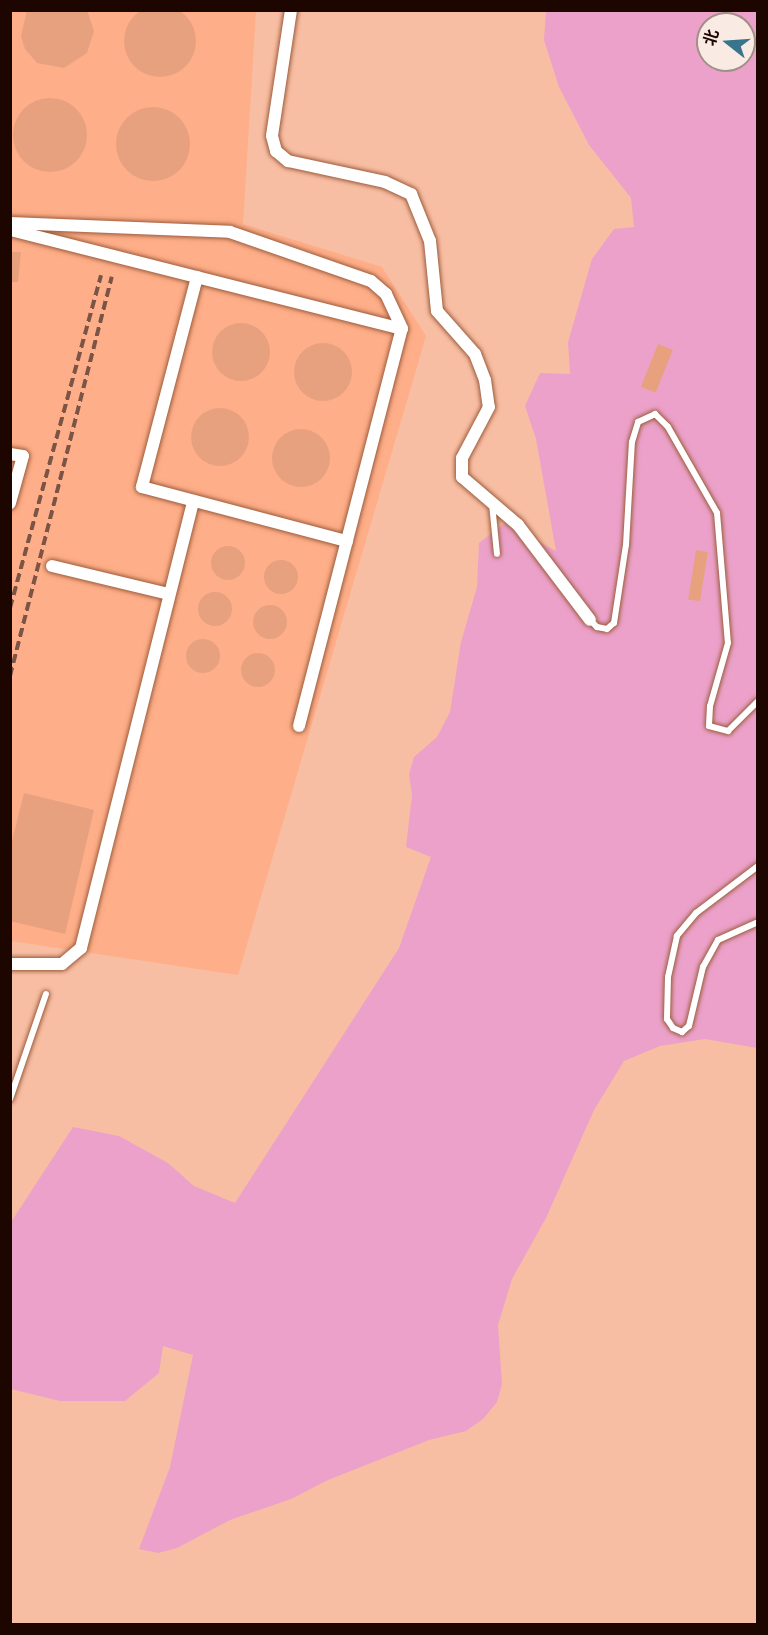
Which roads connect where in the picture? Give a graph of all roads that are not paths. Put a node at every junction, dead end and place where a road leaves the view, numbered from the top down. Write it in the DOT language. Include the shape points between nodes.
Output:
graph roads {
  1 [pos="291,10"];
  2 [pos="10,223"];
  3 [pos="10,230"];
  4 [pos="197,277"];
  5 [pos="402,329"];
  6 [pos="10,454"];
  7 [pos="193,501"];
  8 [pos="492,501"];
  9 [pos="10,503"];
  10 [pos="347,541"];
  11 [pos="497,554"];
  12 [pos="52,566"];
  13 [pos="169,594"];
  14 [pos="590,620"];
  15 [pos="758,701"];
  16 [pos="298,726"];
  17 [pos="758,866"];
  18 [pos="758,922"];
  19 [pos="10,964"];
  20 [pos="45,994"];
  21 [pos="10,1099"];
  1 -- 8 [label="street" via="273,144 288,161 385,182 411,194 430,242 437,311 475,354 485,380 489,407 462,458 460,471 466,482"];
  2 -- 5 [label="street" via="230,232 371,281 386,294"];
  3 -- 4 [label="street"];
  4 -- 5 [label="street"];
  4 -- 7 [label="street" via="142,487"];
  5 -- 10 [label="street"];
  6 -- 9 [label="street" via="23,456"];
  7 -- 10 [label="street"];
  7 -- 13 [label="street"];
  8 -- 11 [label="lane"];
  8 -- 14 [label="street" via="518,525"];
  10 -- 16 [label="street"];
  12 -- 13 [label="street"];
  13 -- 19 [label="street" via="81,948 62,964"];
  14 -- 15 [label="lane" via="607,629 614,623 626,545 632,441 638,422 655,414 669,427 717,513 728,643 710,706 709,726 728,731"];
  17 -- 18 [label="lane" via="696,913 677,936 668,977 667,1019 673,1028 682,1032 689,1026 703,967 718,940"];
  20 -- 21 [label="lane"];
}
